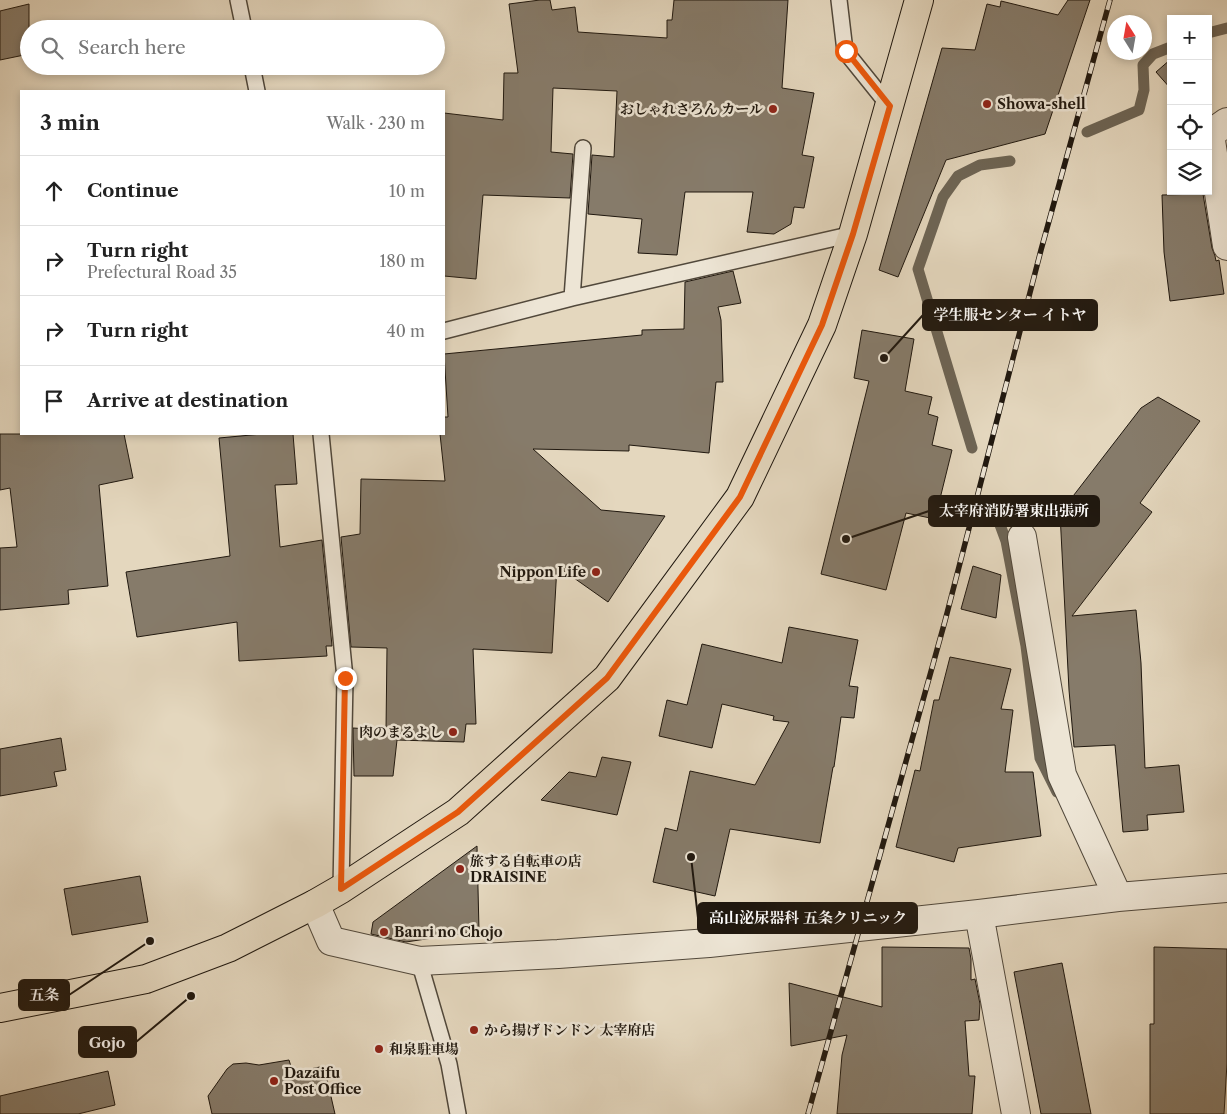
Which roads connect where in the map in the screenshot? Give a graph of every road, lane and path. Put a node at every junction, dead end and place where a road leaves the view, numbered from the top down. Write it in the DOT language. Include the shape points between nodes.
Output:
graph roads {
  1 [pos="238,0"];
  2 [pos="839,0"];
  3 [pos="919,0"];
  4 [pos="242,20"];
  5 [pos="254,75"];
  6 [pos="257,90"];
  7 [pos="890,106"];
  8 [pos="1227,122"];
  9 [pos="583,148"];
  10 [pos="853,234"];
  11 [pos="1227,246"];
  12 [pos="572,298"];
  13 [pos="445,331"];
  14 [pos="320,435"];
  15 [pos="1022,537"];
  16 [pos="1227,888"];
  17 [pos="341,889"];
  18 [pos="1118,897"];
  19 [pos="315,904"];
  20 [pos="979,914"];
  21 [pos="419,961"];
  22 [pos="0,1008"];
  23 [pos="458,1114"];
  24 [pos="1016,1114"];
  1 -- 4 [label="lane"];
  2 -- 7 [label="lane" via="846,51"];
  3 -- 7 [label="main road"];
  5 -- 6 [label="lane"];
  7 -- 10 [label="main road"];
  8 -- 11 [label="street" via="1210,134"];
  9 -- 12 [label="lane"];
  10 -- 12 [label="lane"];
  10 -- 17 [label="main road" via="822,325 740,497 607,678 458,812"];
  12 -- 13 [label="lane"];
  14 -- 17 [label="lane" via="345,678"];
  15 -- 18 [label="street" via="1062,774"];
  16 -- 18 [label="street"];
  17 -- 19 [label="main road"];
  18 -- 20 [label="street"];
  19 -- 21 [label="street" via="331,941"];
  19 -- 22 [label="main road" via="228,948 146,979"];
  20 -- 21 [label="street" via="709,943"];
  20 -- 24 [label="street"];
  21 -- 23 [label="lane" via="449,1064"];
}
